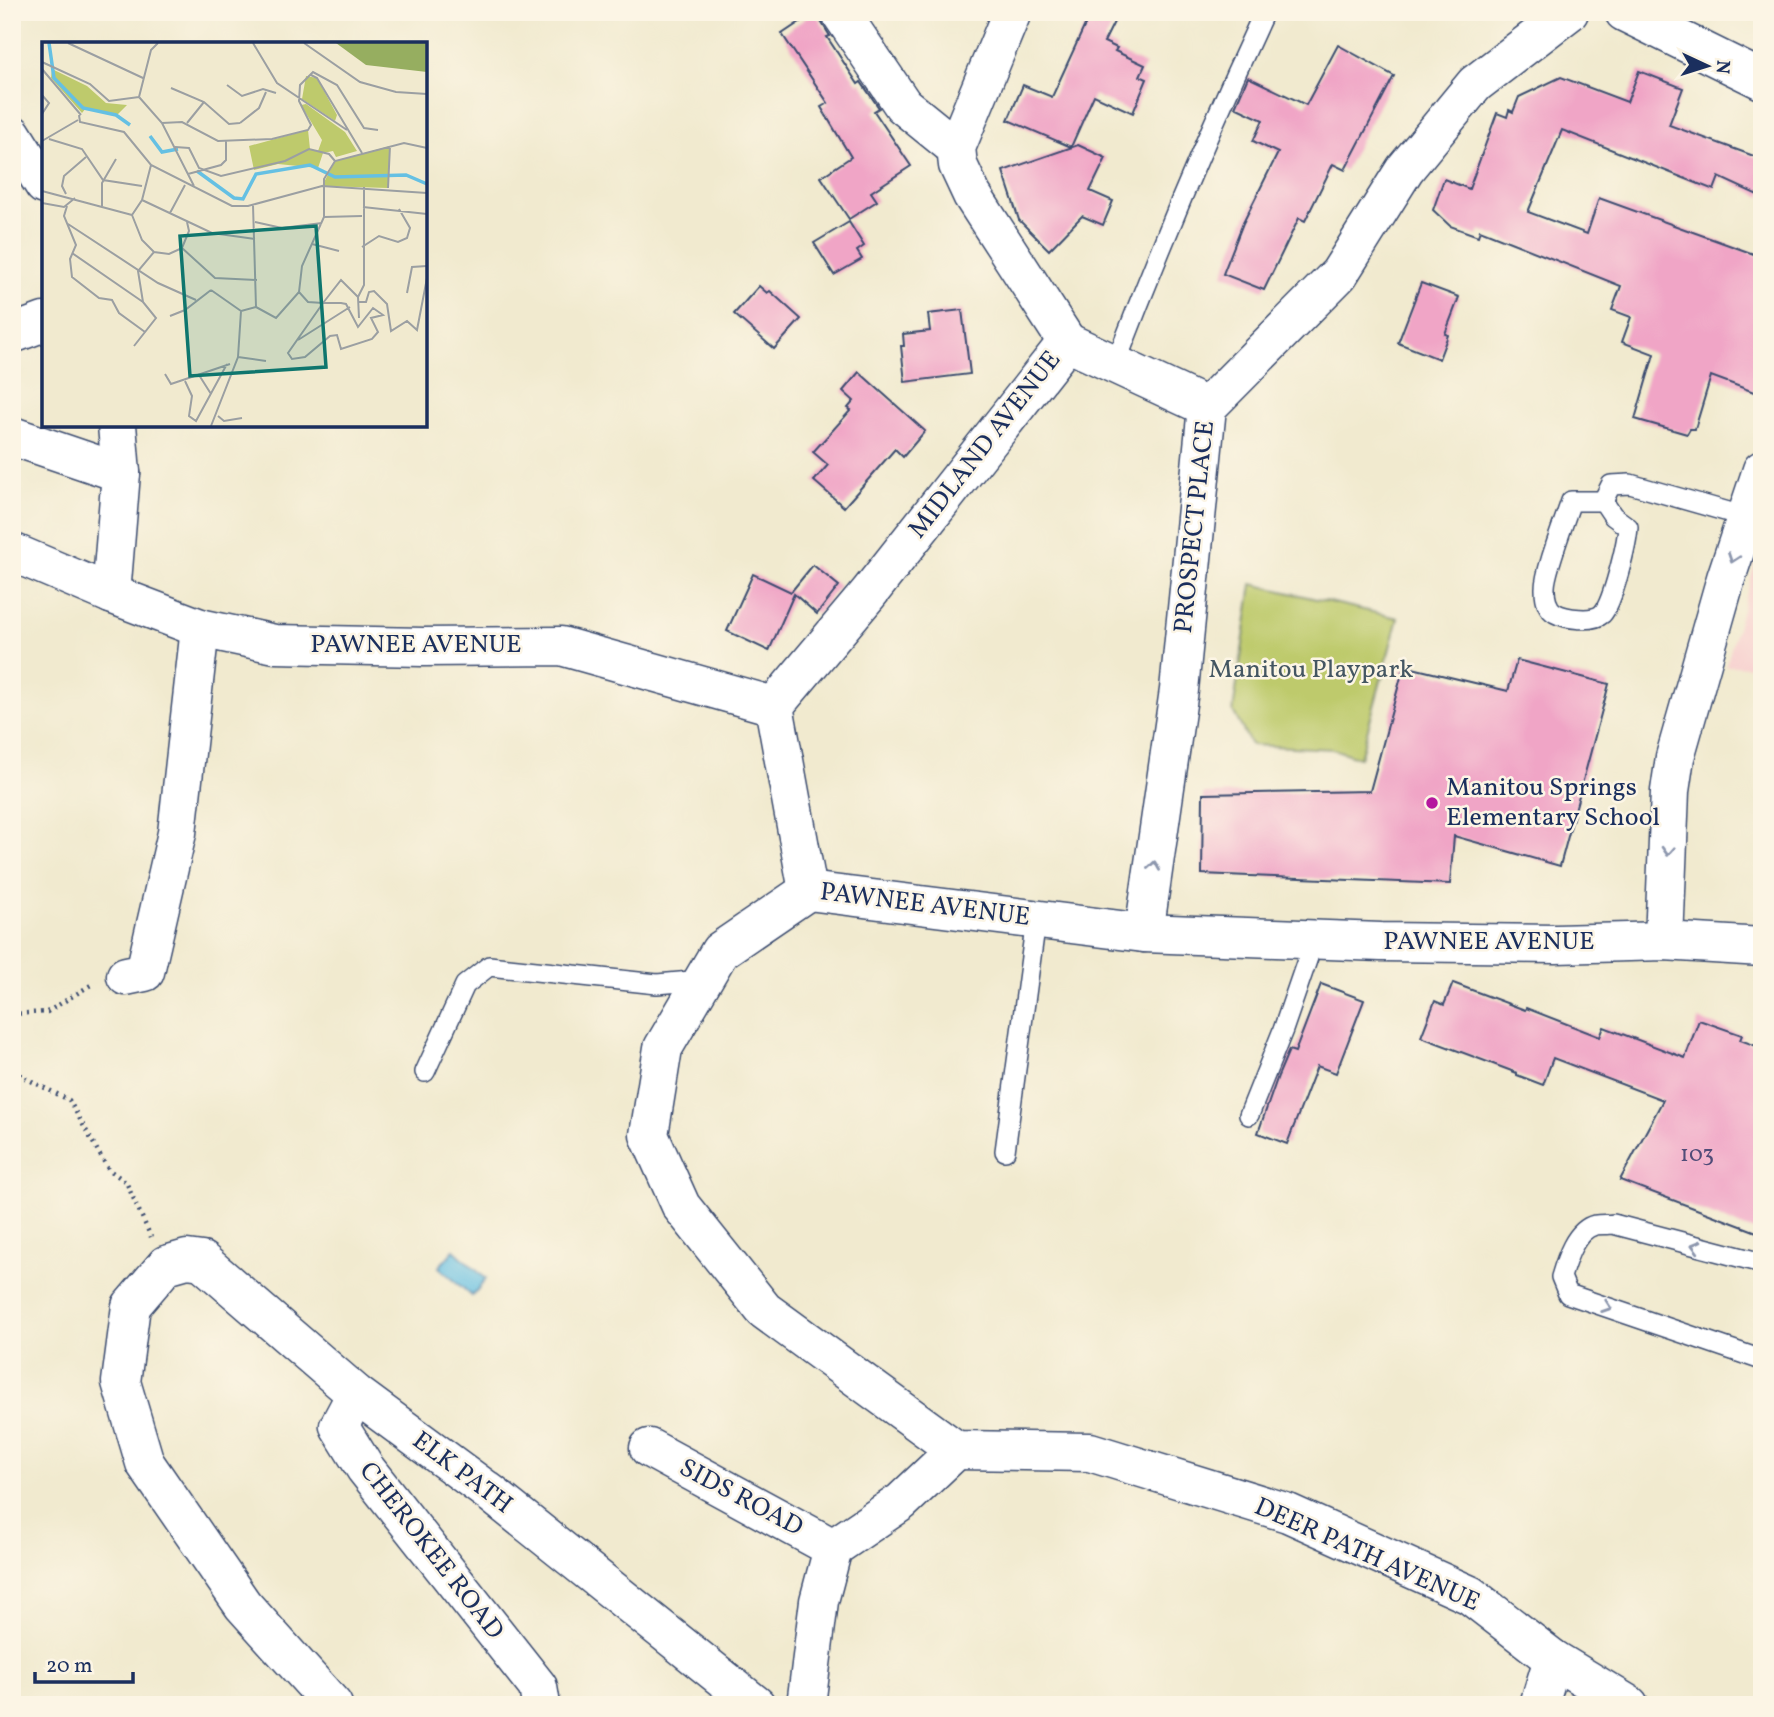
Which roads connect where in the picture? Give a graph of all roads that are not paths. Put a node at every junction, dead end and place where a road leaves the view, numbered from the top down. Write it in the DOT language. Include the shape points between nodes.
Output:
graph roads {
  1 [pos="840,12"];
  2 [pos="1012,12"];
  3 [pos="1264,12"];
  4 [pos="1569,12"];
  5 [pos="1624,12"];
  6 [pos="1762,80"];
  7 [pos="12,134"];
  8 [pos="957,148"];
  9 [pos="42,182"];
  10 [pos="42,323"];
  11 [pos="12,334"];
  12 [pos="1067,342"];
  13 [pos="1115,365"];
  14 [pos="1207,407"];
  15 [pos="117,427"];
  16 [pos="12,436"];
  17 [pos="1762,470"];
  18 [pos="121,473"];
  19 [pos="1603,501"];
  20 [pos="1746,517"];
  21 [pos="12,552"];
  22 [pos="111,594"];
  23 [pos="200,628"];
  24 [pos="774,706"];
  25 [pos="808,891"];
  26 [pos="1036,920"];
  27 [pos="1144,933"];
  28 [pos="1314,940"];
  29 [pos="1664,941"];
  30 [pos="1762,947"];
  31 [pos="112,978"];
  32 [pos="703,980"];
  33 [pos="425,1072"];
  34 [pos="1249,1115"];
  35 [pos="1005,1151"];
  36 [pos="1762,1263"];
  37 [pos="1762,1360"];
  38 [pos="356,1394"];
  39 [pos="649,1448"];
  40 [pos="956,1450"];
  41 [pos="833,1548"];
  42 [pos="1553,1659"];
  43 [pos="333,1705"];
  44 [pos="541,1705"];
  45 [pos="756,1705"];
  46 [pos="806,1705"];
  47 [pos="1539,1705"];
  48 [pos="1629,1705"];
  1 -- 8 [label="street" via="903,105"];
  2 -- 8 [label="street"];
  3 -- 13 [label="lane" via="1157,254"];
  4 -- 14 [label="street, PROSPECT PLACE" via="1475,84 1405,169 1339,274"];
  5 -- 6 [label="street"];
  7 -- 9 [label="street"];
  8 -- 12 [label="street, MIDLAND AVENUE" via="958,165 972,195"];
  10 -- 11 [label="street"];
  12 -- 13 [label="street"];
  12 -- 24 [label="street, MIDLAND AVENUE"];
  13 -- 14 [label="street"];
  27 -- 14 [label="street, PROSPECT PLACE, one-way" via="1179,690"];
  15 -- 18 [label="street"];
  16 -- 18 [label="street"];
  17 -- 20 [label="street"];
  18 -- 22 [label="street"];
  19 -- 19 [label="lane" via="1628,527 1608,604 1601,615 1590,620 1555,613 1546,603 1544,586 1571,501"];
  19 -- 20 [label="lane" via="1611,485 1630,484"];
  20 -- 29 [label="street, one-way" via="1675,757"];
  21 -- 22 [label="street, PAWNEE AVENUE"];
  22 -- 23 [label="street, PAWNEE AVENUE"];
  23 -- 24 [label="street, PAWNEE AVENUE" via="275,644 561,646"];
  23 -- 31 [label="street" via="177,833 145,972"];
  24 -- 25 [label="street, PAWNEE AVENUE"];
  25 -- 26 [label="street, PAWNEE AVENUE"];
  25 -- 32 [label="street" via="720,951"];
  26 -- 27 [label="street, PAWNEE AVENUE"];
  26 -- 35 [label="lane"];
  27 -- 28 [label="street, PAWNEE AVENUE"];
  28 -- 29 [label="street, PAWNEE AVENUE"];
  28 -- 34 [label="lane"];
  29 -- 30 [label="street, PAWNEE AVENUE"];
  32 -- 33 [label="lane" via="657,984 489,966 465,985"];
  32 -- 40 [label="street" via="663,1048 649,1135 681,1206 764,1310"];
  36 -- 37 [label="lane, one-way" via="1613,1224 1594,1225 1580,1235 1561,1277 1568,1294"];
  38 -- 43 [label="street, ELK PATH" via="202,1261 187,1259 166,1265 131,1306 121,1382 145,1464 243,1605"];
  38 -- 44 [label="street, CHEROKEE ROAD" via="339,1426 365,1468 538,1687"];
  38 -- 45 [label="street, ELK PATH" via="493,1495"];
  39 -- 41 [label="street, SIDS ROAD"];
  40 -- 41 [label="street" via="901,1502"];
  40 -- 42 [label="street, DEER PATH AVENUE" via="1090,1452 1288,1513 1470,1595"];
  41 -- 46 [label="street" via="819,1601"];
  42 -- 47 [label="street"];
  42 -- 48 [label="street, DEER PATH AVENUE"];
}
